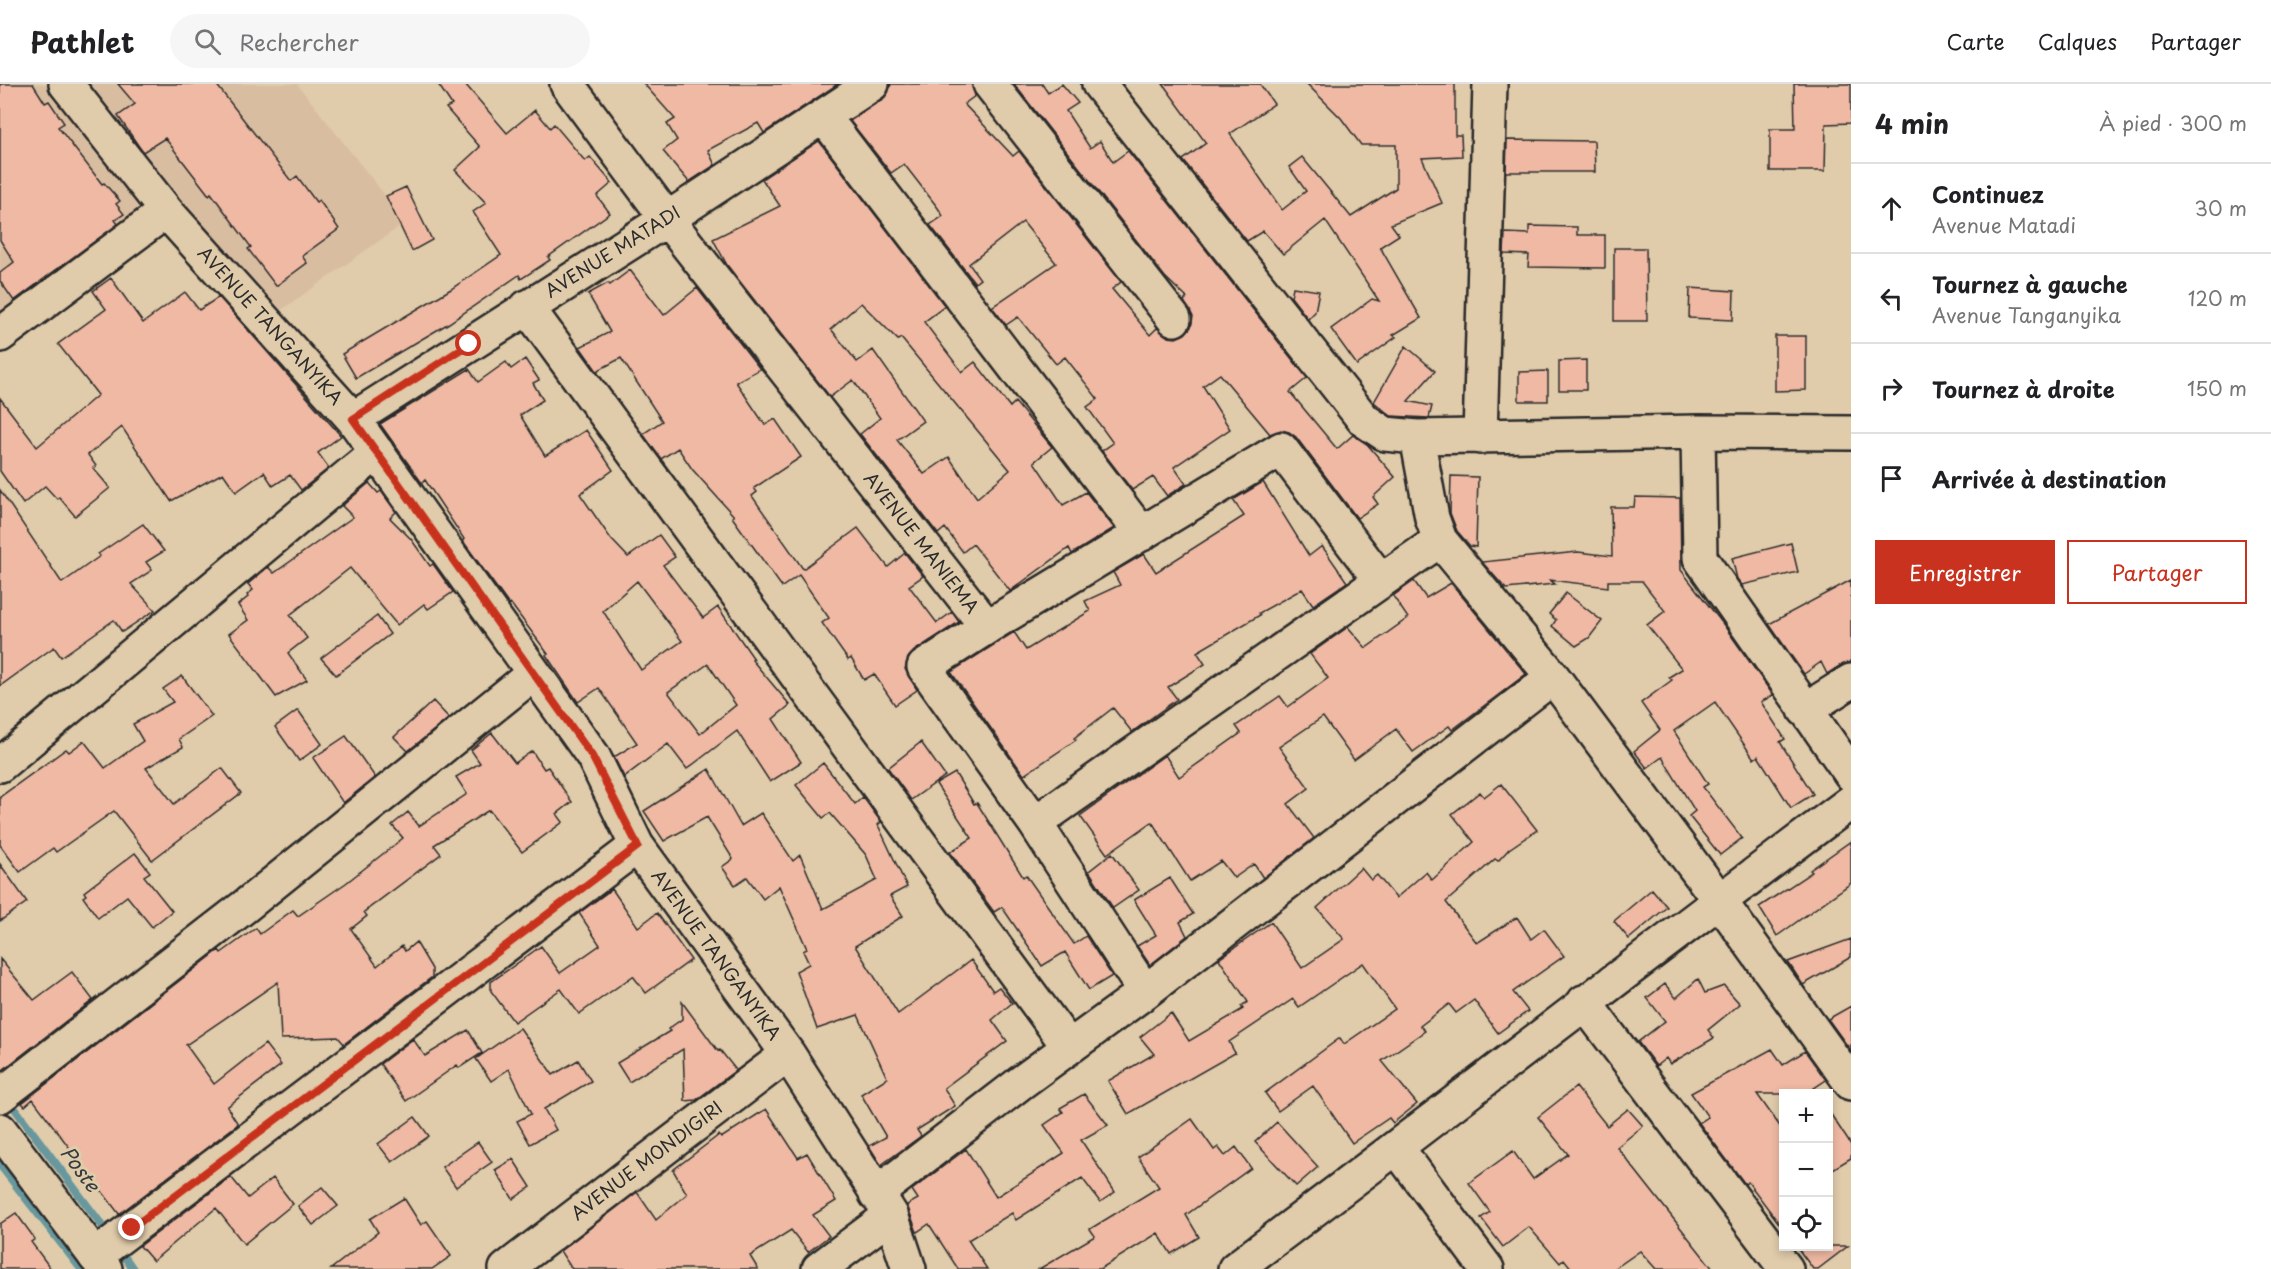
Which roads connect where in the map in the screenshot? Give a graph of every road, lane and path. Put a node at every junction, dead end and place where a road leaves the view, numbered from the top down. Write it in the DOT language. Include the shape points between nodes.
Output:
graph roads {
  1 [pos="66,84"];
  2 [pos="567,84"];
  3 [pos="872,84"];
  4 [pos="990,84"];
  5 [pos="1099,84"];
  6 [pos="1490,84"];
  7 [pos="824,117"];
  8 [pos="166,211"];
  9 [pos="667,219"];
  10 [pos="527,307"];
  11 [pos="1174,319"];
  12 [pos="0,335"];
  13 [pos="353,419"];
  14 [pos="1698,432"];
  15 [pos="1851,433"];
  16 [pos="1417,437"];
  17 [pos="1480,437"];
  18 [pos="377,452"];
  19 [pos="1142,534"];
  20 [pos="1440,540"];
  21 [pos="1381,581"];
  22 [pos="987,627"];
  23 [pos="533,674"];
  24 [pos="1553,677"];
  25 [pos="1851,681"];
  26 [pos="1805,710"];
  27 [pos="0,765"];
  28 [pos="1851,774"];
  29 [pos="1851,802"];
  30 [pos="1035,823"];
  31 [pos="638,846"];
  32 [pos="1719,900"];
  33 [pos="1145,993"];
  34 [pos="1584,1002"];
  35 [pos="1069,1047"];
  36 [pos="788,1054"];
  37 [pos="1848,1074"];
  38 [pos="0,1096"];
  39 [pos="4,1142"];
  40 [pos="1397,1148"];
  41 [pos="884,1204"];
  42 [pos="100,1263"];
  43 [pos="506,1269"];
  44 [pos="819,1269"];
  45 [pos="909,1269"];
  46 [pos="1235,1269"];
  47 [pos="1487,1269"];
  48 [pos="1786,1269"];
  1 -- 8 [label="street, AVENUE TANGANYIKA"];
  2 -- 9 [label="street, AVENUE MANIEMA"];
  3 -- 7 [label="street, AVENUE MATADI"];
  4 -- 11 [label="street"];
  5 -- 16 [label="street" via="1364,420 1385,434"];
  6 -- 17 [label="street"];
  7 -- 9 [label="street, AVENUE MATADI"];
  7 -- 19 [label="street"];
  8 -- 12 [label="street"];
  8 -- 13 [label="street, AVENUE TANGANYIKA"];
  9 -- 10 [label="street, AVENUE MATADI"];
  9 -- 22 [label="street, AVENUE MANIEMA"];
  10 -- 13 [label="street, AVENUE MATADI"];
  10 -- 35 [label="street"];
  13 -- 18 [label="street, AVENUE TANGANYIKA"];
  14 -- 15 [label="street"];
  14 -- 17 [label="street"];
  14 -- 26 [label="street" via="1700,558"];
  16 -- 17 [label="street"];
  16 -- 20 [label="street" via="1432,518"];
  18 -- 23 [label="street, AVENUE TANGANYIKA"];
  18 -- 27 [label="street"];
  19 -- 21 [label="street, AVENUE MANIEMA" via="1281,449"];
  19 -- 22 [label="street, AVENUE MANIEMA"];
  20 -- 21 [label="street"];
  20 -- 24 [label="street"];
  21 -- 30 [label="street"];
  22 -- 30 [label="street" via="924,667"];
  23 -- 31 [label="street, AVENUE TANGANYIKA" via="592,756"];
  23 -- 38 [label="street" via="244,907"];
  24 -- 32 [label="street"];
  24 -- 33 [label="street"];
  25 -- 26 [label="street"];
  26 -- 28 [label="street"];
  29 -- 32 [label="street"];
  30 -- 33 [label="street"];
  31 -- 36 [label="street, AVENUE TANGANYIKA"];
  31 -- 42 [label="street"];
  32 -- 34 [label="street"];
  32 -- 37 [label="street"];
  33 -- 35 [label="street"];
  34 -- 40 [label="street"];
  34 -- 48 [label="street"];
  35 -- 41 [label="street"];
  36 -- 41 [label="street, AVENUE TANGANYIKA"];
  36 -- 43 [label="street, AVENUE MONDIGIRI"];
  39 -- 42 [label="street"];
  40 -- 46 [label="street"];
  40 -- 47 [label="street"];
  41 -- 44 [label="street"];
  41 -- 45 [label="street, AVENUE TANGANYIKA"];
}
